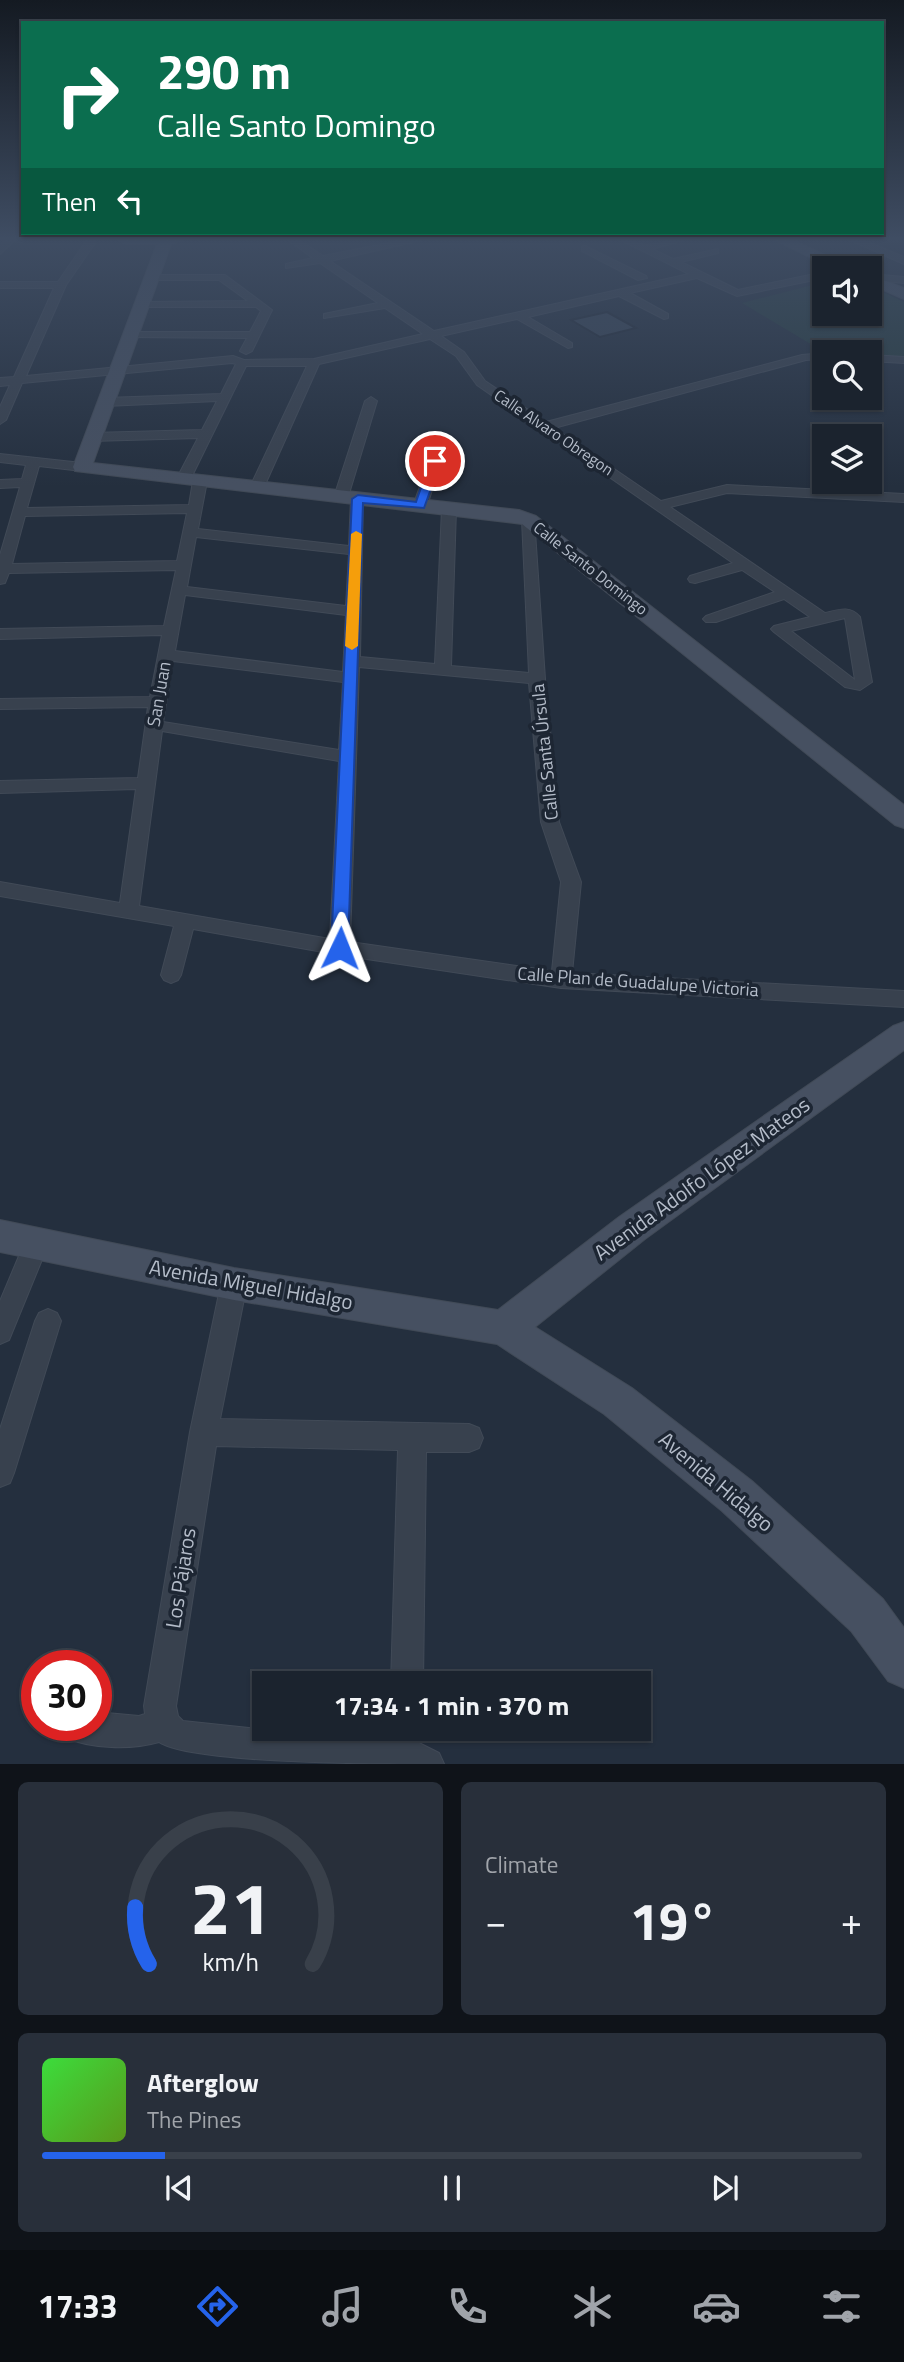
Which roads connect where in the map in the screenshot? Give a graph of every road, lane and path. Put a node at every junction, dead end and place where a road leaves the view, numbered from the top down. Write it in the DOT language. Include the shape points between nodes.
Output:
graph roads {
  1 [pos="44,322"];
  2 [pos="137,322"];
  3 [pos="262,322"];
  4 [pos="413,322"];
  5 [pos="469,322"];
  6 [pos="530,322"];
  7 [pos="427,332"];
  8 [pos="132,335"];
  9 [pos="255,335"];
  10 [pos="568,345"];
  11 [pos="241,358"];
  12 [pos="812,358"];
  13 [pos="882,359"];
  14 [pos="904,360"];
  15 [pos="314,362"];
  16 [pos="119,369"];
  17 [pos="19,379"];
  18 [pos="0,382"];
  19 [pos="224,397"];
  20 [pos="371,401"];
  21 [pos="105,402"];
  22 [pos="0,420"];
  23 [pos="545,426"];
  24 [pos="208,434"];
  25 [pos="91,437"];
  26 [pos="0,458"];
  27 [pos="34,461"];
  28 [pos="435,461"];
  29 [pos="82,467"];
  30 [pos="192,480"];
  31 [pos="27,483"];
  32 [pos="0,484"];
  33 [pos="257,487"];
  34 [pos="349,498"];
  35 [pos="904,498"];
  36 [pos="661,505"];
  37 [pos="420,506"];
  38 [pos="195,509"];
  39 [pos="449,509"];
  40 [pos="20,512"];
  41 [pos="529,520"];
  42 [pos="190,532"];
  43 [pos="7,534"];
  44 [pos="356,551"];
  45 [pos="746,564"];
  46 [pos="183,565"];
  47 [pos="2,575"];
  48 [pos="695,579"];
  49 [pos="178,590"];
  50 [pos="787,593"];
  51 [pos="353,611"];
  52 [pos="822,618"];
  53 [pos="711,619"];
  54 [pos="171,630"];
  55 [pos="0,634"];
  56 [pos="166,655"];
  57 [pos="351,661"];
  58 [pos="443,671"];
  59 [pos="351,678"];
  60 [pos="537,679"];
  61 [pos="156,702"];
  62 [pos="0,704"];
  63 [pos="153,725"];
  64 [pos="348,757"];
  65 [pos="145,783"];
  66 [pos="0,788"];
  67 [pos="904,819"];
  68 [pos="0,889"];
  69 [pos="130,910"];
  70 [pos="185,921"];
  71 [pos="340,948"];
  72 [pos="171,975"];
  73 [pos="561,980"];
  74 [pos="904,999"];
  75 [pos="904,1034"];
  76 [pos="0,1236"];
  77 [pos="36,1245"];
  78 [pos="234,1284"];
  79 [pos="48,1321"];
  80 [pos="503,1328"];
  81 [pos="0,1332"];
  82 [pos="204,1432"];
  83 [pos="469,1438"];
  84 [pos="407,1439"];
  85 [pos="0,1473"];
  86 [pos="904,1665"];
  87 [pos="408,1671"];
  88 [pos="163,1725"];
  89 [pos="112,1729"];
  90 [pos="399,1741"];
  91 [pos="403,1741"];
  92 [pos="429,1763"];
  1 -- 17 [label="street"];
  2 -- 8 [label="main road"];
  3 -- 9 [label="street, San Juan"];
  4 -- 7 [label="street, Calle Alvaro Obregon"];
  5 -- 7 [label="street"];
  6 -- 10 [label="street"];
  7 -- 15 [label="street"];
  7 -- 23 [label="street, Calle Alvaro Obregon" via="460,354 481,383"];
  8 -- 9 [label="street"];
  8 -- 16 [label="main road"];
  9 -- 11 [label="street, San Juan"];
  11 -- 15 [label="street"];
  11 -- 16 [label="street"];
  11 -- 19 [label="street, San Juan"];
  12 -- 23 [label="street"];
  13 -- 14 [label="street"];
  15 -- 33 [label="street"];
  16 -- 17 [label="street"];
  16 -- 21 [label="main road"];
  17 -- 18 [label="street"];
  17 -- 22 [label="street"];
  19 -- 21 [label="street"];
  19 -- 24 [label="street, San Juan"];
  20 -- 34 [label="street"];
  21 -- 25 [label="main road"];
  23 -- 36 [label="street, Calle Alvaro Obregon"];
  24 -- 25 [label="street"];
  24 -- 30 [label="street, San Juan"];
  25 -- 29 [label="main road"];
  26 -- 27 [label="street, Calle Santo Domingo"];
  27 -- 29 [label="street, Calle Santo Domingo"];
  27 -- 31 [label="street"];
  28 -- 37 [label="street"];
  29 -- 30 [label="main road, Calle Santo Domingo"];
  30 -- 33 [label="main road, Calle Santo Domingo"];
  30 -- 38 [label="street, San Juan"];
  31 -- 32 [label="street"];
  31 -- 40 [label="street"];
  33 -- 34 [label="main road, Calle Santo Domingo"];
  34 -- 37 [label="main road, Calle Santo Domingo"];
  34 -- 44 [label="street"];
  35 -- 36 [label="street" via="727,489"];
  36 -- 45 [label="street, Calle Alvaro Obregon"];
  37 -- 39 [label="main road, Calle Santo Domingo"];
  38 -- 40 [label="street"];
  38 -- 42 [label="street, San Juan"];
  39 -- 41 [label="main road, Calle Santo Domingo"];
  39 -- 58 [label="street"];
  40 -- 43 [label="street"];
  41 -- 60 [label="street, Calle Santa Úrsula"];
  41 -- 67 [label="main road, Calle Santo Domingo"];
  42 -- 44 [label="street"];
  42 -- 46 [label="street, San Juan"];
  43 -- 47 [label="street"];
  44 -- 51 [label="street"];
  45 -- 48 [label="street"];
  45 -- 50 [label="street, Calle Alvaro Obregon"];
  46 -- 47 [label="street"];
  46 -- 49 [label="street, San Juan"];
  49 -- 51 [label="street"];
  49 -- 54 [label="street, San Juan"];
  50 -- 52 [label="street, Calle Alvaro Obregon"];
  50 -- 53 [label="street"];
  51 -- 57 [label="street"];
  52 -- 52 [label="street" via="779,629 851,684 860,685 864,682 852,617 843,613"];
  54 -- 55 [label="street"];
  54 -- 56 [label="street, San Juan"];
  56 -- 59 [label="street"];
  56 -- 61 [label="street, San Juan"];
  57 -- 58 [label="street"];
  57 -- 59 [label="street"];
  58 -- 60 [label="street"];
  59 -- 64 [label="street"];
  60 -- 73 [label="street, Calle Santa Úrsula" via="550,822 570,882"];
  61 -- 62 [label="street"];
  61 -- 63 [label="street, San Juan"];
  63 -- 64 [label="street"];
  63 -- 65 [label="street, San Juan"];
  64 -- 71 [label="street"];
  65 -- 66 [label="street"];
  65 -- 69 [label="street, San Juan"];
  68 -- 69 [label="street, Calle Plan de Guadalupe Victoria"];
  69 -- 70 [label="street, Calle Plan de Guadalupe Victoria"];
  70 -- 71 [label="street, Calle Plan de Guadalupe Victoria"];
  70 -- 72 [label="street"];
  71 -- 73 [label="street, Calle Plan de Guadalupe Victoria"];
  73 -- 74 [label="street, Calle Plan de Guadalupe Victoria"];
  75 -- 80 [label="main road, Avenida Adolfo López Mateos" via="632,1228"];
  76 -- 77 [label="main road, Avenida Miguel Hidalgo"];
  77 -- 78 [label="main road, Avenida Miguel Hidalgo"];
  77 -- 81 [label="street"];
  78 -- 80 [label="main road, Avenida Miguel Hidalgo"];
  78 -- 82 [label="street, Los Pájaros"];
  79 -- 85 [label="street"];
  80 -- 86 [label="main road, Avenida Hidalgo" via="618,1401 737,1496 867,1615"];
  82 -- 84 [label="street"];
  82 -- 88 [label="street, Los Pájaros" via="160,1706"];
  83 -- 84 [label="street"];
  84 -- 87 [label="street" via="414,1454"];
  88 -- 89 [label="street" via="139,1732"];
  88 -- 90 [label="street" via="176,1736 378,1758"];
  91 -- 92 [label="street" via="421,1763"];
}
